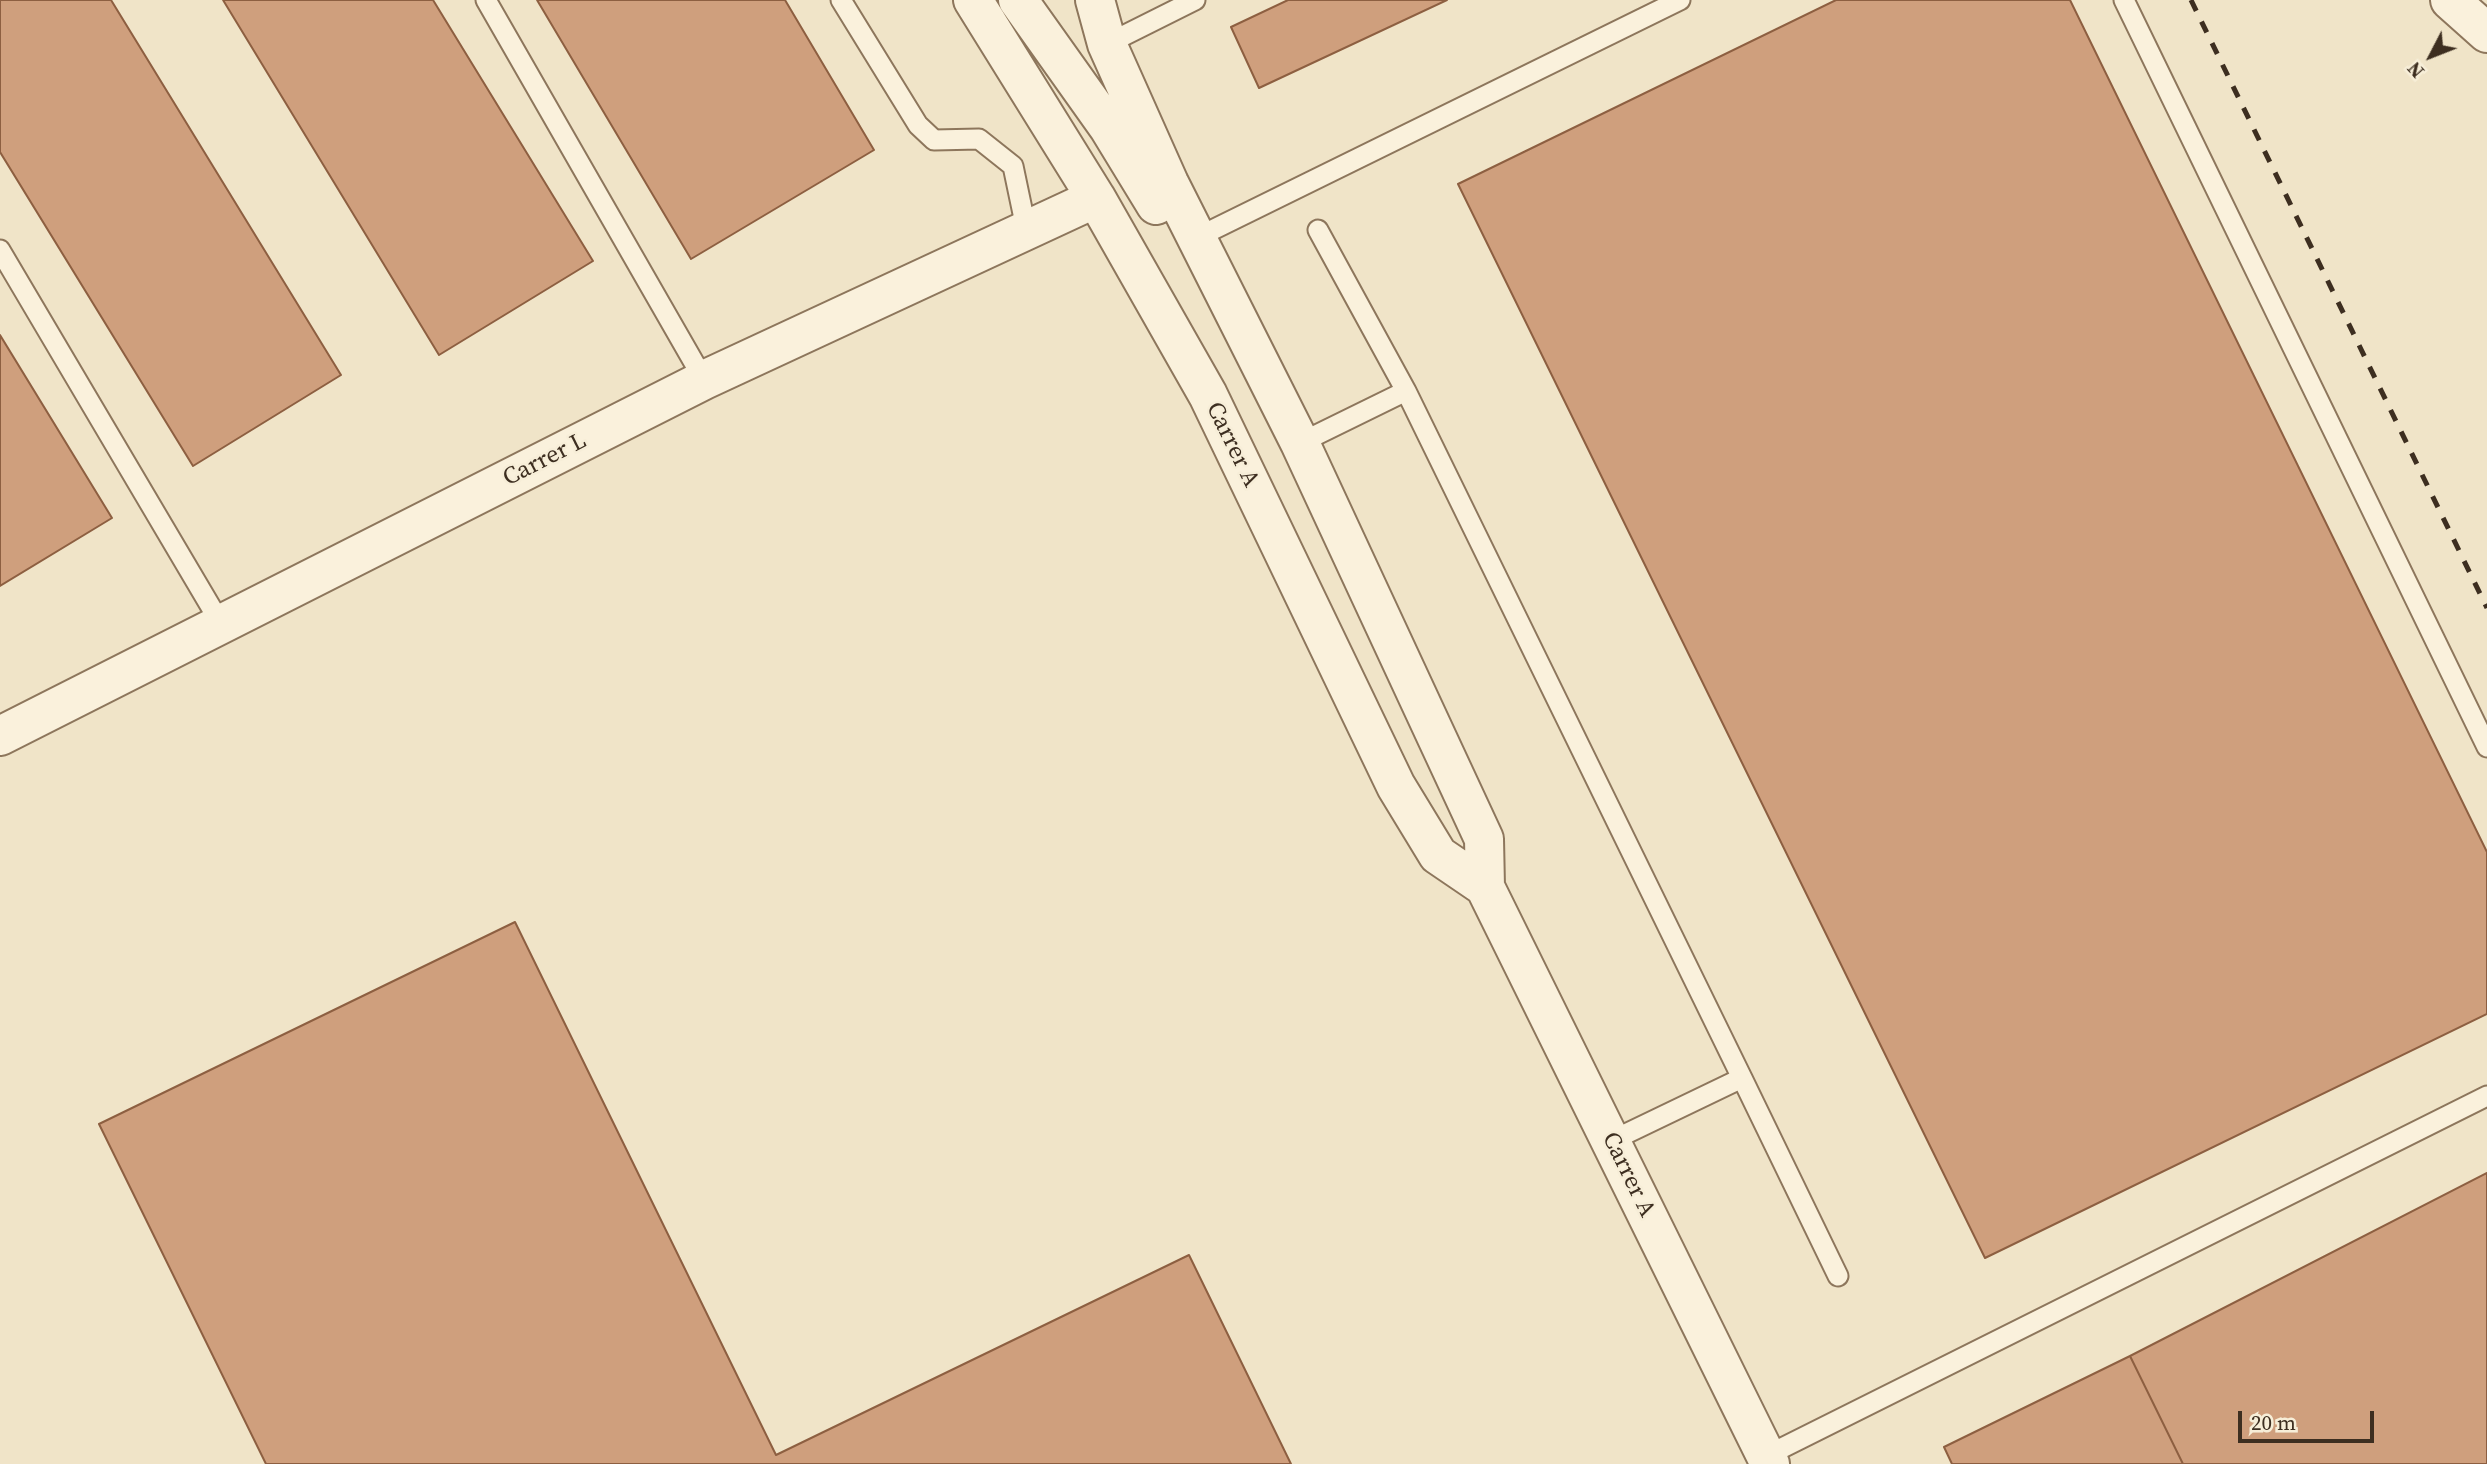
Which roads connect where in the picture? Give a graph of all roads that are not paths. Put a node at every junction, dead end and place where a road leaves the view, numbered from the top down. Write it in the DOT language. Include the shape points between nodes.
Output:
graph roads {
  1 [pos="486,0"];
  2 [pos="841,0"];
  3 [pos="973,0"];
  4 [pos="1018,0"];
  5 [pos="1195,0"];
  6 [pos="1680,0"];
  7 [pos="2124,0"];
  8 [pos="2450,0"];
  9 [pos="1645,8"];
  10 [pos="1098,17"];
  11 [pos="2487,33"];
  12 [pos="1096,198"];
  13 [pos="1026,228"];
  14 [pos="1318,230"];
  15 [pos="1196,238"];
  16 [pos="0,250"];
  17 [pos="704,380"];
  18 [pos="1406,391"];
  19 [pos="1300,443"];
  20 [pos="221,624"];
  21 [pos="0,736"];
  22 [pos="2487,747"];
  23 [pos="1485,887"];
  24 [pos="1742,1078"];
  25 [pos="2487,1096"];
  26 [pos="1611,1141"];
  27 [pos="1838,1276"];
  28 [pos="1768,1460"];
  1 -- 17 [label="lane"];
  2 -- 13 [label="lane" via="918,125 934,141 979,139 1013,166"];
  3 -- 12 [label="street, Carrer A"];
  4 -- 15 [label="street" via="1109,128 1174,236"];
  5 -- 10 [label="lane"];
  6 -- 9 [label="lane"];
  7 -- 22 [label="lane"];
  8 -- 11 [label="street"];
  9 -- 15 [label="lane"];
  10 -- 15 [label="street, Carrer A"];
  12 -- 13 [label="street, Carrer L"];
  12 -- 23 [label="street, Carrer A" via="1208,395 1396,786 1438,855"];
  13 -- 17 [label="street, Carrer L"];
  14 -- 18 [label="lane"];
  15 -- 19 [label="street, Carrer A"];
  16 -- 20 [label="lane"];
  17 -- 20 [label="street, Carrer L"];
  18 -- 19 [label="lane"];
  18 -- 24 [label="lane"];
  19 -- 23 [label="street, Carrer A" via="1484,839"];
  20 -- 21 [label="street, Carrer L"];
  23 -- 26 [label="street, Carrer A"];
  24 -- 26 [label="lane"];
  24 -- 27 [label="lane"];
  25 -- 28 [label="lane"];
  26 -- 28 [label="street, Carrer A"];
}
